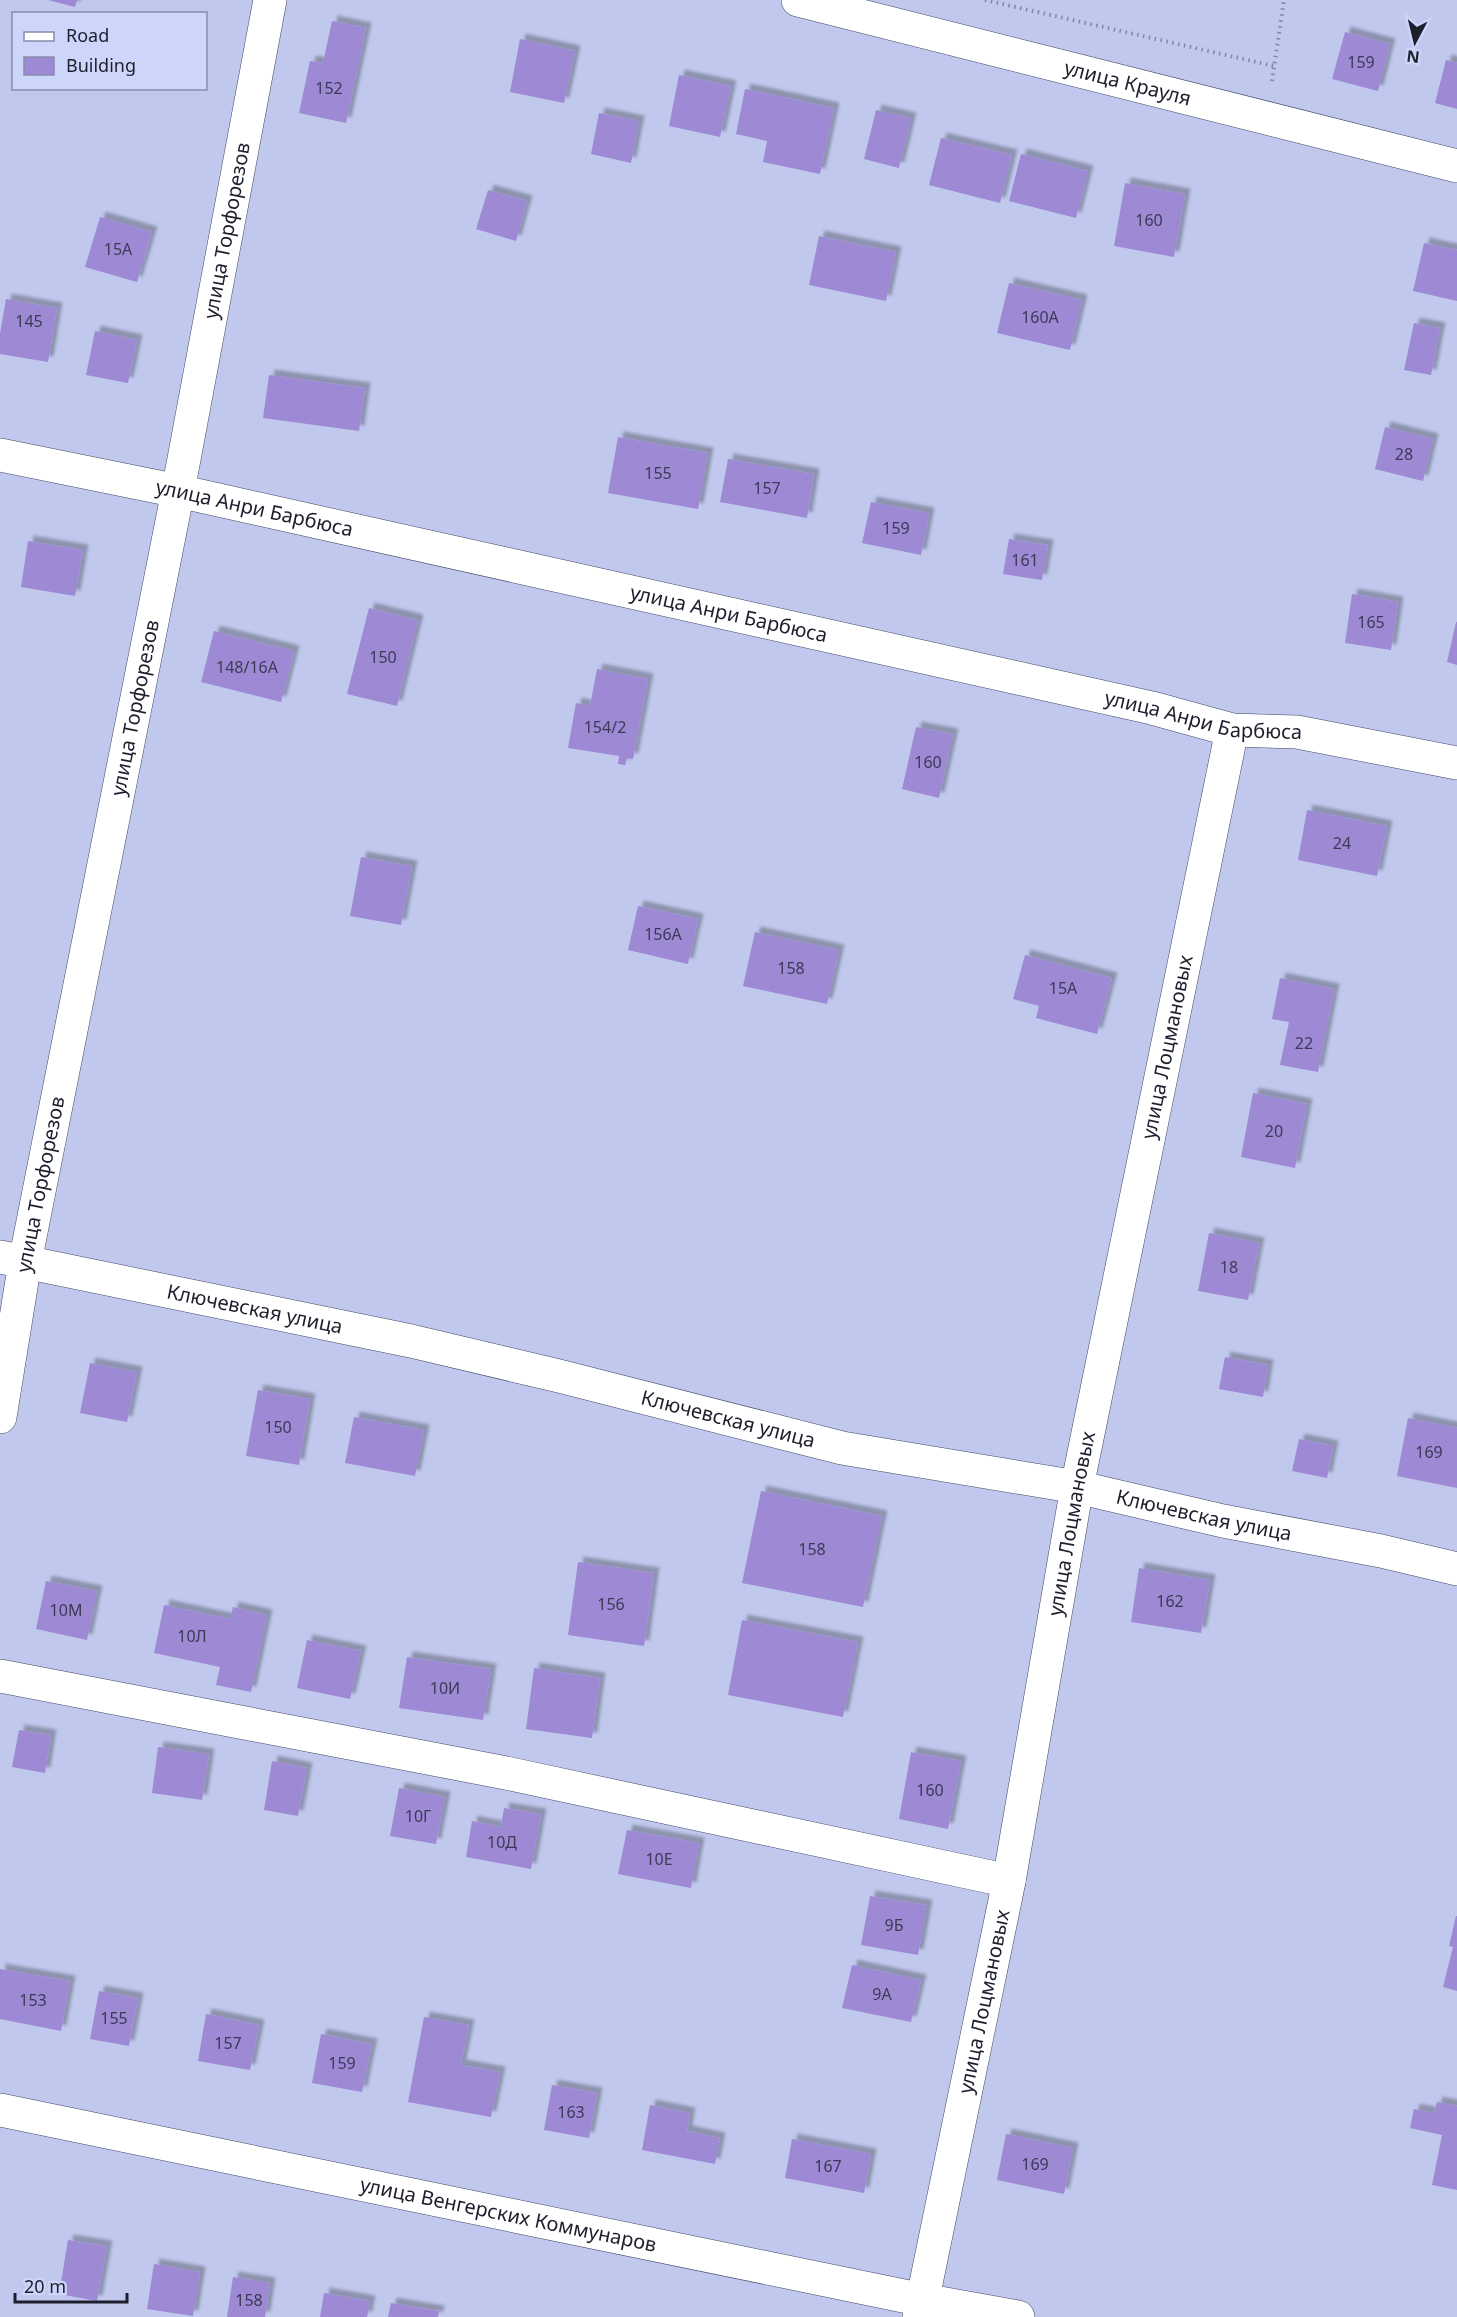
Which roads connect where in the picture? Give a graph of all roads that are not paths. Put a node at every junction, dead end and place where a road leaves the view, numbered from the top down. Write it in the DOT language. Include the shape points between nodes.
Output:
graph roads {
  1 [pos="270,0"];
  2 [pos="798,0"];
  3 [pos="903,13"];
  4 [pos="1457,166"];
  5 [pos="0,455"];
  6 [pos="178,491"];
  7 [pos="1232,730"];
  8 [pos="1457,763"];
  9 [pos="12,1260"];
  10 [pos="0,1417"];
  11 [pos="1077,1487"];
  12 [pos="1457,1569"];
  13 [pos="0,1676"];
  14 [pos="1009,1881"];
  15 [pos="0,2110"];
  16 [pos="921,2309"];
  17 [pos="1018,2317"];
  1 -- 6 [label="street, улица Торфорезов"];
  2 -- 3 [label="street, улица Крауля"];
  3 -- 4 [label="street, улица Крауля" via="1266,118"];
  5 -- 6 [label="street, улица Анри Барбюса"];
  6 -- 7 [label="street, улица Анри Барбюса" via="1152,708"];
  6 -- 9 [label="street, улица Торфорезов"];
  7 -- 8 [label="street, улица Анри Барбюса" via="1297,732"];
  7 -- 11 [label="street, улица Лоцмановых"];
  9 -- 10 [label="street, улица Торфорезов"];
  9 -- 11 [label="street, Ключевская улица" via="411,1341 842,1448"];
  11 -- 12 [label="street, Ключевская улица"];
  11 -- 14 [label="street, улица Лоцмановых"];
  13 -- 14 [label="street" via="506,1773"];
  14 -- 16 [label="street, улица Лоцмановых"];
  15 -- 16 [label="street, улица Венгерских Коммунаров"];
  16 -- 17 [label="street, улица Венгерских Коммунаров"];
}
